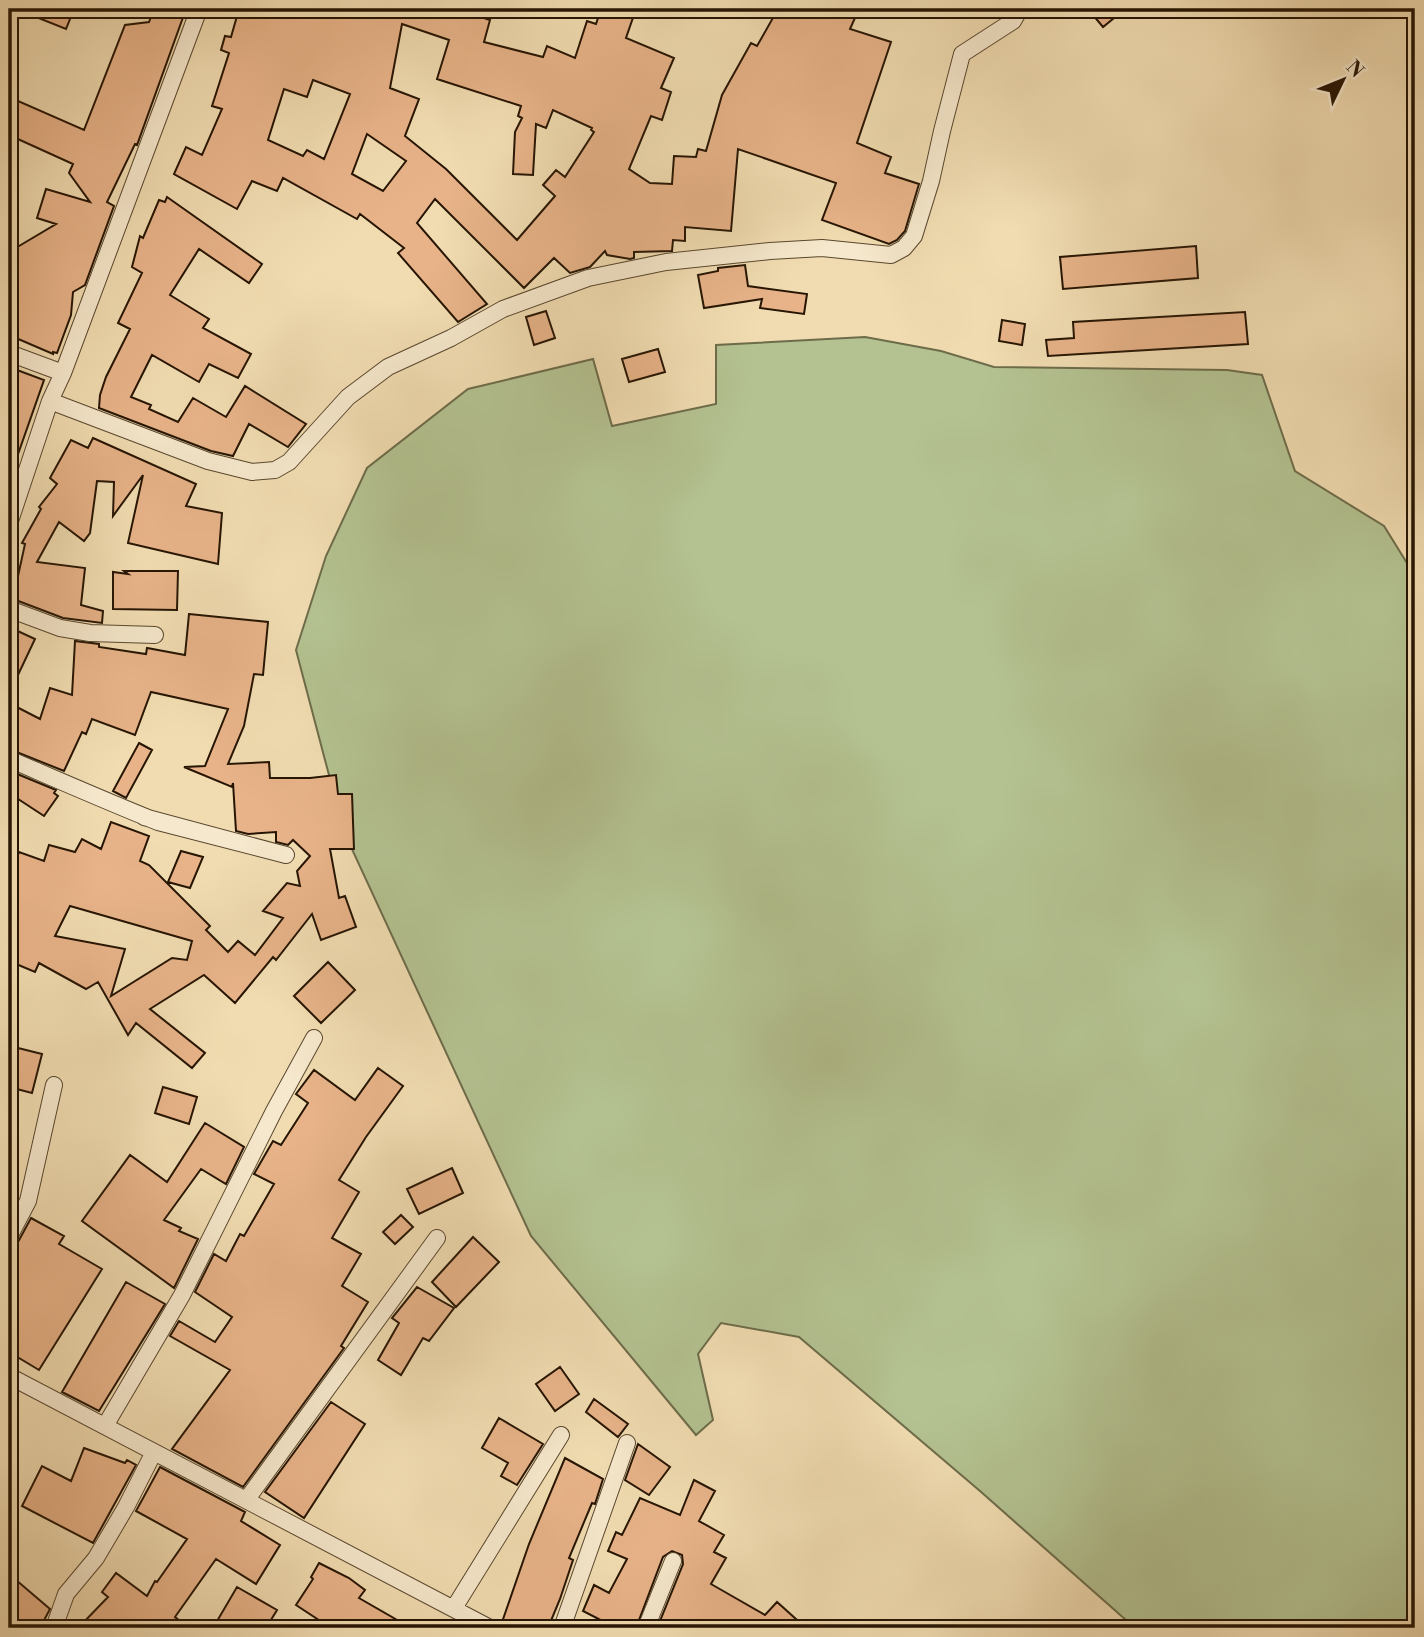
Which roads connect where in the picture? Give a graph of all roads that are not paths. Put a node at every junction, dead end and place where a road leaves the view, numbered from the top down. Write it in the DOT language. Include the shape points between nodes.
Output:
graph roads {
  1 [pos="199,9"];
  2 [pos="1020,9"];
  3 [pos="9,353"];
  4 [pos="63,373"];
  5 [pos="50,401"];
  6 [pos="9,524"];
  7 [pos="9,609"];
  8 [pos="155,635"];
  9 [pos="9,759"];
  10 [pos="144,817"];
  11 [pos="314,1038"];
  12 [pos="54,1085"];
  13 [pos="9,1237"];
  14 [pos="437,1238"];
  15 [pos="9,1376"];
  16 [pos="105,1426"];
  17 [pos="561,1435"];
  18 [pos="626,1443"];
  19 [pos="154,1452"];
  20 [pos="247,1499"];
  21 [pos="673,1561"];
  22 [pos="454,1608"];
  23 [pos="51,1628"];
  24 [pos="490,1628"];
  25 [pos="562,1628"];
  26 [pos="646,1628"];
  1 -- 4 [label="street"];
  2 -- 5 [label="street" via="1013,22 962,54 914,236 891,255 822,248 770,251 666,262 588,278 503,309 388,367 348,397 289,462 275,470 252,472 208,461"];
  3 -- 4 [label="street"];
  4 -- 5 [label="street"];
  5 -- 6 [label="street"];
  7 -- 8 [label="street" via="60,628"];
  9 -- 10 [label="street"];
  10 -- 10 [label="street" via="158,822 286,855 157,820"];
  11 -- 16 [label="street" via="182,1295"];
  12 -- 13 [label="street" via="28,1201"];
  14 -- 20 [label="street"];
  15 -- 16 [label="street"];
  16 -- 19 [label="street"];
  17 -- 22 [label="street"];
  18 -- 25 [label="street"];
  19 -- 20 [label="street"];
  19 -- 23 [label="street" via="96,1558 66,1594"];
  20 -- 22 [label="street"];
  21 -- 26 [label="street"];
  22 -- 24 [label="street"];
}
